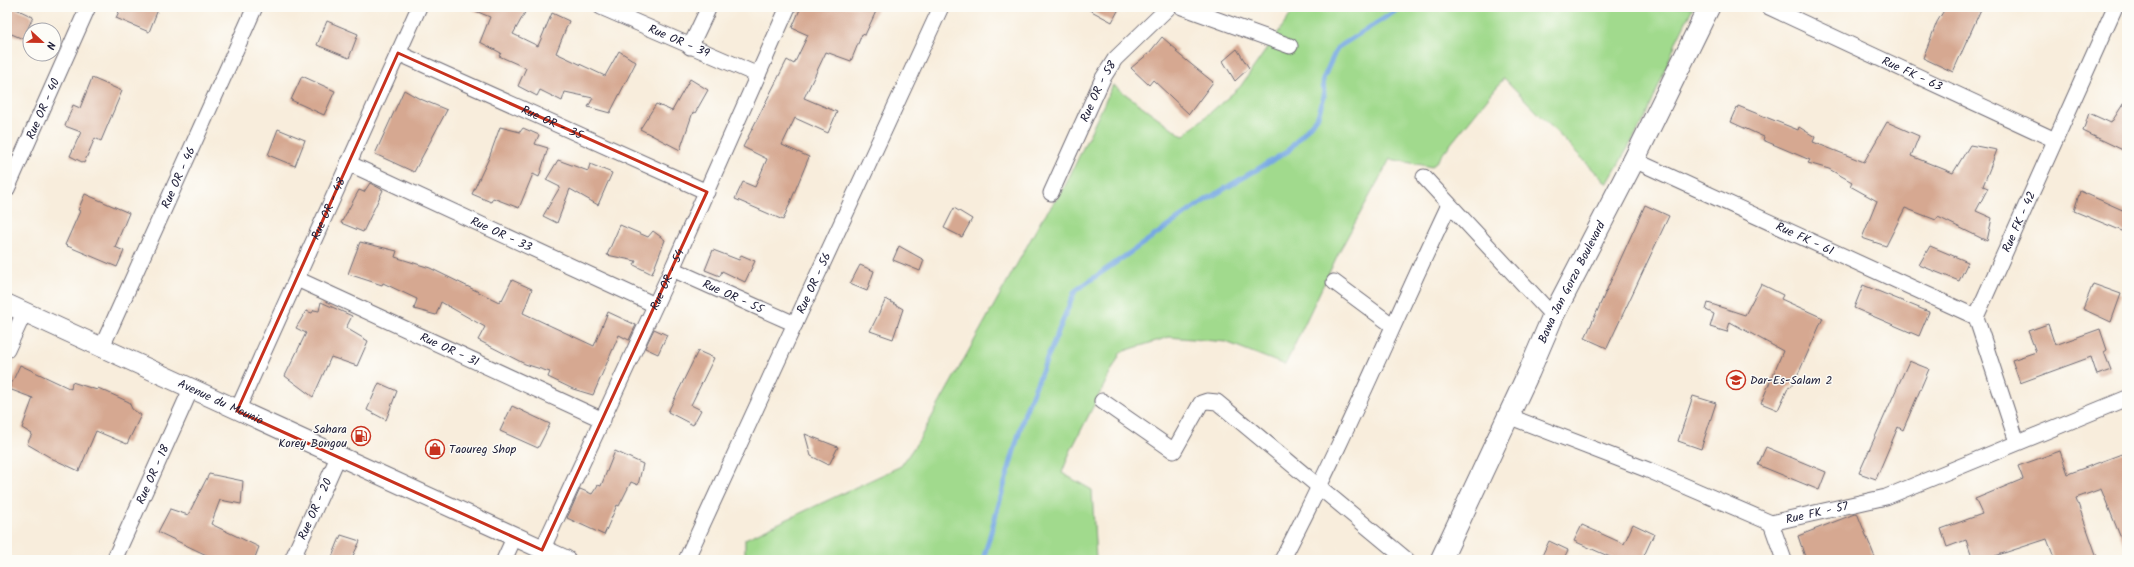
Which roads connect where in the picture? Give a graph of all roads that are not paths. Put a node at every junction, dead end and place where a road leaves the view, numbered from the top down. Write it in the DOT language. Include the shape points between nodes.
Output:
graph roads {
  1 [pos="88,7"];
  2 [pos="255,7"];
  3 [pos="418,7"];
  4 [pos="601,7"];
  5 [pos="709,7"];
  6 [pos="788,7"];
  7 [pos="941,7"];
  8 [pos="1169,7"];
  9 [pos="1182,7"];
  10 [pos="1709,7"];
  11 [pos="1769,7"];
  12 [pos="2115,7"];
  13 [pos="1290,46"];
  14 [pos="690,47"];
  15 [pos="398,53"];
  16 [pos="758,75"];
  17 [pos="2055,140"];
  18 [pos="1634,160"];
  19 [pos="348,163"];
  20 [pos="1424,177"];
  21 [pos="7,189"];
  22 [pos="707,192"];
  23 [pos="1051,193"];
  24 [pos="1449,205"];
  25 [pos="672,269"];
  26 [pos="297,279"];
  27 [pos="1334,282"];
  28 [pos="7,304"];
  29 [pos="655,305"];
  30 [pos="24,312"];
  31 [pos="1553,316"];
  32 [pos="1976,317"];
  33 [pos="795,324"];
  34 [pos="1392,325"];
  35 [pos="101,349"];
  36 [pos="7,350"];
  37 [pos="191,390"];
  38 [pos="2127,398"];
  39 [pos="1102,401"];
  40 [pos="237,411"];
  41 [pos="1508,416"];
  42 [pos="603,420"];
  43 [pos="2017,442"];
  44 [pos="338,457"];
  45 [pos="1320,488"];
  46 [pos="1771,523"];
  47 [pos="514,538"];
  48 [pos="542,550"];
  49 [pos="114,560"];
  50 [pos="292,560"];
  51 [pos="504,560"];
  52 [pos="566,560"];
  53 [pos="686,560"];
  54 [pos="1282,560"];
  55 [pos="1407,560"];
  56 [pos="1441,560"];
  57 [pos="1784,560"];
  1 -- 21 [label="street, Rue OR - 40"];
  2 -- 35 [label="street, Rue OR - 46"];
  3 -- 15 [label="street, Rue OR - 48"];
  4 -- 14 [label="street, Rue OR - 39"];
  5 -- 14 [label="street"];
  6 -- 16 [label="street, Rue OR - 54"];
  7 -- 33 [label="street, Rue OR - 56"];
  8 -- 23 [label="street, Rue OR - 58" via="1115,59 1103,78"];
  9 -- 13 [label="street"];
  10 -- 18 [label="main road, Bawa Jan Gorzo Boulevard"];
  11 -- 17 [label="street, Rue FK - 63"];
  12 -- 17 [label="street, Rue FK - 42"];
  14 -- 16 [label="street, Rue OR - 39"];
  15 -- 19 [label="street, Rue OR - 48"];
  15 -- 22 [label="street, Rue OR - 35"];
  16 -- 22 [label="street, Rue OR - 54"];
  17 -- 32 [label="street, Rue FK - 42"];
  18 -- 31 [label="main road, Bawa Jan Gorzo Boulevard"];
  18 -- 32 [label="street, Rue FK - 61"];
  19 -- 26 [label="street, Rue OR - 48"];
  19 -- 29 [label="street, Rue OR - 33"];
  20 -- 24 [label="street"];
  22 -- 25 [label="street, Rue OR - 54"];
  24 -- 31 [label="street"];
  24 -- 34 [label="street"];
  25 -- 29 [label="street, Rue OR - 54"];
  25 -- 33 [label="street, Rue OR - 55"];
  26 -- 40 [label="street, Rue OR - 48"];
  26 -- 42 [label="street, Rue OR - 31"];
  27 -- 34 [label="street"];
  28 -- 30 [label="street, Avenue du Mounio"];
  29 -- 42 [label="street, Rue OR - 54"];
  30 -- 35 [label="street, Avenue du Mounio"];
  30 -- 36 [label="street"];
  31 -- 41 [label="main road, Bawa Jan Gorzo Boulevard"];
  32 -- 43 [label="street"];
  33 -- 53 [label="street, Rue OR - 56"];
  34 -- 45 [label="street"];
  35 -- 37 [label="street, Avenue du Mounio"];
  37 -- 40 [label="street, Avenue du Mounio"];
  37 -- 49 [label="street, Rue OR - 18"];
  38 -- 43 [label="street, Rue FK - 57"];
  39 -- 45 [label="street" via="1174,451 1201,404 1207,400 1217,402"];
  40 -- 44 [label="street, Avenue du Mounio"];
  41 -- 46 [label="street, Rue FK - 57" via="1648,470"];
  41 -- 56 [label="main road, Bawa Jan Gorzo Boulevard"];
  42 -- 48 [label="street, Rue OR - 54"];
  43 -- 46 [label="street, Rue FK - 57" via="1886,497"];
  44 -- 47 [label="street, Avenue du Mounio"];
  44 -- 50 [label="street, Rue OR - 20"];
  45 -- 54 [label="street"];
  45 -- 55 [label="street"];
  46 -- 57 [label="street"];
  47 -- 48 [label="street, Avenue du Mounio"];
  47 -- 51 [label="street"];
  48 -- 52 [label="street, Avenue du Mounio"];
}
